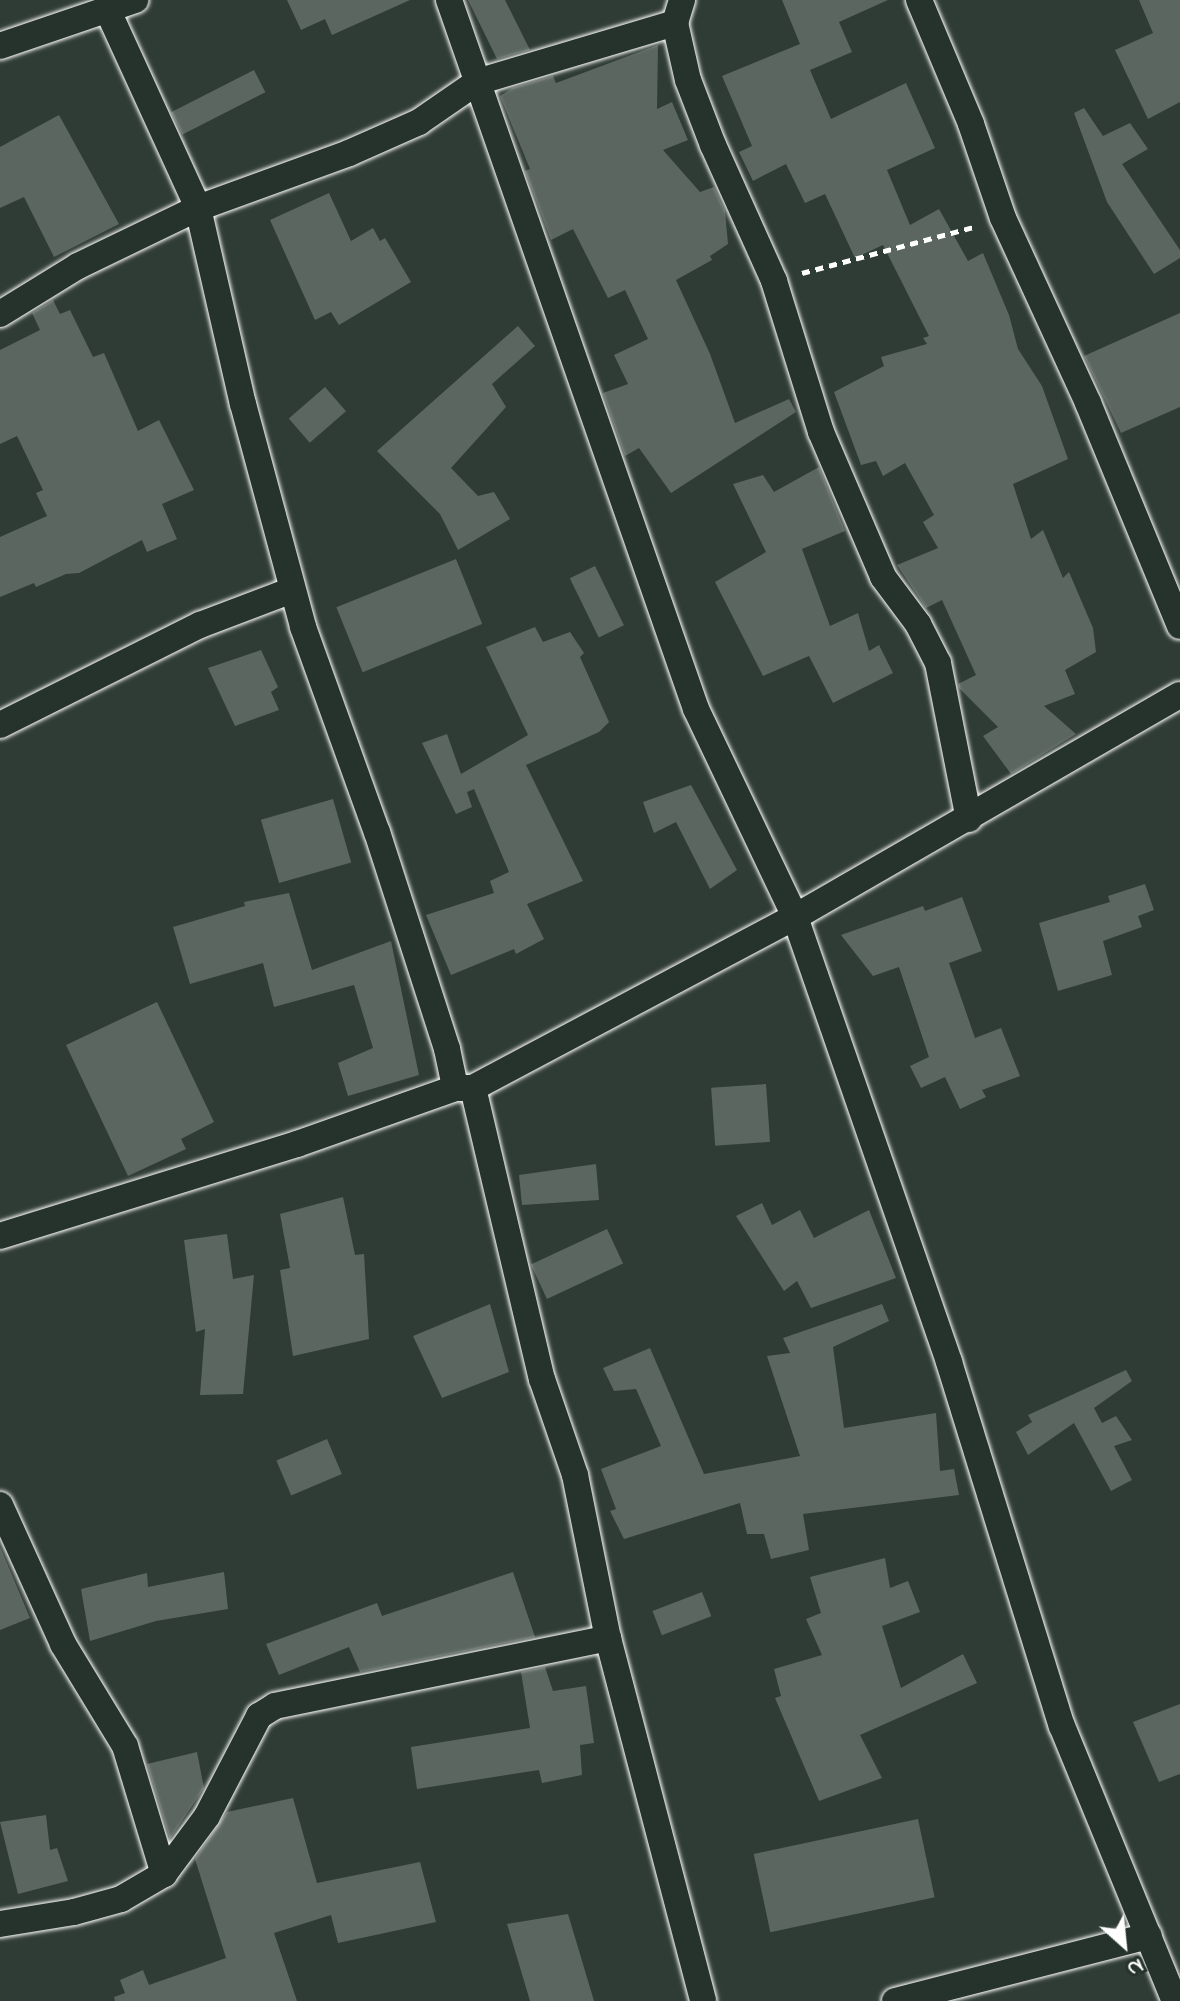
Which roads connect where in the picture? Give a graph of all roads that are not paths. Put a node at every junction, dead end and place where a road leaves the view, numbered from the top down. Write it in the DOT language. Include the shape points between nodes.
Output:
graph roads {
  1 [pos="135,0"];
  2 [pos="449,0"];
  3 [pos="919,0"];
  4 [pos="108,11"];
  5 [pos="679,12"];
  6 [pos="0,46"];
  7 [pos="477,82"];
  8 [pos="198,208"];
  9 [pos="0,314"];
  10 [pos="292,590"];
  11 [pos="1180,626"];
  12 [pos="1180,695"];
  13 [pos="0,725"];
  14 [pos="969,819"];
  15 [pos="795,917"];
  16 [pos="464,1088"];
  17 [pos="0,1236"];
  18 [pos="0,1505"];
  19 [pos="608,1638"];
  20 [pos="164,1874"];
  21 [pos="0,1924"];
  22 [pos="1149,1936"];
  23 [pos="703,2001"];
  24 [pos="895,2001"];
  25 [pos="1175,2001"];
  1 -- 4 [label="street"];
  2 -- 7 [label="street"];
  3 -- 11 [label="street" via="1003,218 1088,403"];
  4 -- 6 [label="street"];
  4 -- 8 [label="street"];
  5 -- 7 [label="street"];
  5 -- 14 [label="street" via="688,80 774,281 821,432 883,577 918,624 938,663"];
  7 -- 8 [label="street" via="419,122"];
  7 -- 15 [label="street" via="696,709"];
  8 -- 9 [label="street" via="78,266"];
  8 -- 10 [label="street"];
  10 -- 13 [label="street" via="200,625"];
  10 -- 16 [label="street"];
  12 -- 14 [label="street"];
  14 -- 15 [label="street"];
  15 -- 16 [label="street"];
  15 -- 22 [label="street" via="949,1362 1062,1726"];
  16 -- 17 [label="street"];
  16 -- 19 [label="street" via="542,1379 575,1475"];
  18 -- 20 [label="street" via="63,1644 125,1746"];
  19 -- 20 [label="street" via="275,1706 259,1716 207,1816"];
  19 -- 23 [label="street"];
  20 -- 21 [label="street" via="121,1899"];
  22 -- 24 [label="street"];
  22 -- 25 [label="street"];
}
